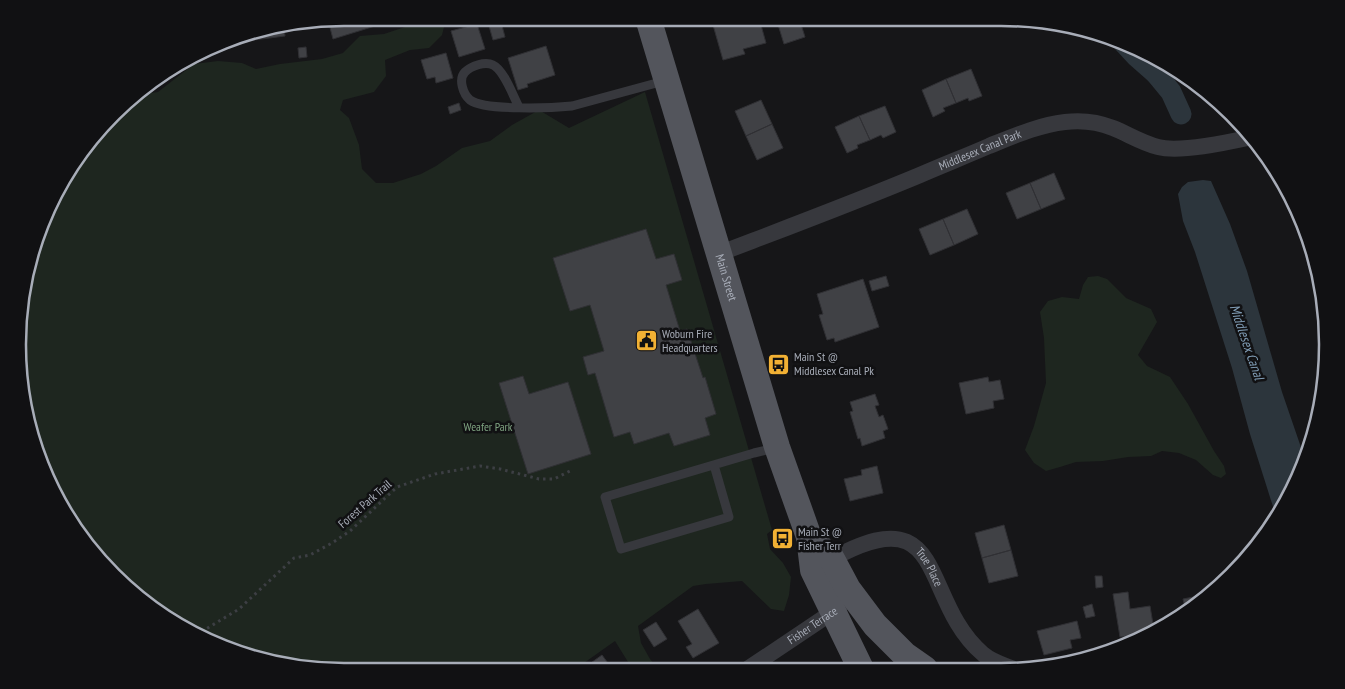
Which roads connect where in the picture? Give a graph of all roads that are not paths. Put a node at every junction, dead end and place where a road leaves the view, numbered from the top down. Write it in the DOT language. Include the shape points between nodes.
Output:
graph roads {
  1 [pos="650,26"];
  2 [pos="667,80"];
  3 [pos="519,107"];
  4 [pos="1243,139"];
  5 [pos="718,254"];
  6 [pos="777,447"];
  7 [pos="714,465"];
  8 [pos="822,564"];
  9 [pos="855,598"];
  10 [pos="833,611"];
  11 [pos="756,663"];
  12 [pos="858,663"];
  13 [pos="916,663"];
  14 [pos="1000,663"];
  1 -- 2 [label="main road, Main Street"];
  2 -- 3 [label="lane" via="572,106"];
  2 -- 5 [label="main road, Main Street"];
  3 -- 3 [label="lane" via="492,106 470,100 463,89 465,72 482,64 494,65"];
  4 -- 5 [label="street, Middlesex Canal Park" via="1171,149 1142,142 1100,124 1085,121 1053,124 1035,128 871,196"];
  5 -- 6 [label="main road, Main Street"];
  6 -- 7 [label="lane"];
  6 -- 8 [label="main road, Main Street"];
  7 -- 7 [label="lane" via="604,497 622,549 730,517"];
  8 -- 9 [label="main road, Main Street"];
  8 -- 10 [label="main road, Main Street"];
  8 -- 14 [label="street, True Place" via="877,540 896,539 910,544 927,562 966,636 984,655"];
  9 -- 10 [label="street, Fisher Terrace"];
  9 -- 13 [label="main road, Main Street" via="890,641"];
  10 -- 11 [label="street, Fisher Terrace"];
  10 -- 12 [label="main road, Main Street"];
}
